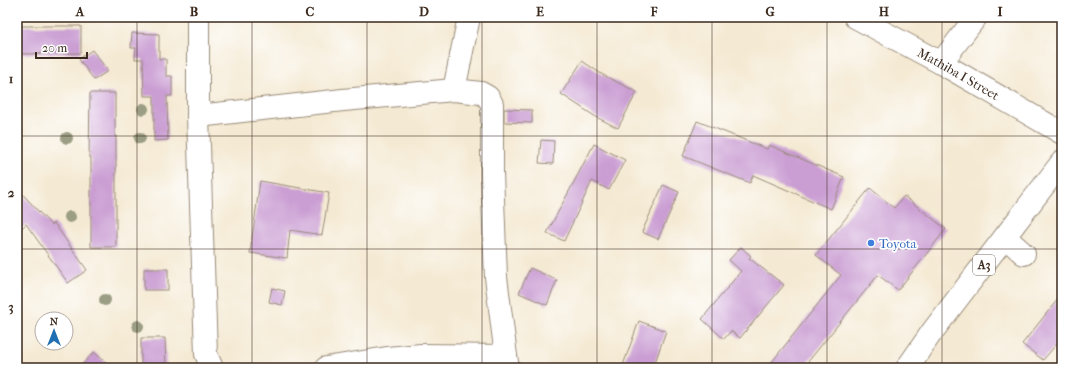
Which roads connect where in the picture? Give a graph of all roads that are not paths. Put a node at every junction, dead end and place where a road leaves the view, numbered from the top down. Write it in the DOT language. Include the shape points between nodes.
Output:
graph roads {
  1 [pos="198,17"];
  2 [pos="469,17"];
  3 [pos="855,17"];
  4 [pos="976,17"];
  5 [pos="941,63"];
  6 [pos="454,90"];
  7 [pos="198,116"];
  8 [pos="1062,133"];
  9 [pos="1062,162"];
  10 [pos="1005,237"];
  11 [pos="1024,254"];
  12 [pos="507,362"];
  13 [pos="212,368"];
  14 [pos="326,368"];
  15 [pos="907,368"];
  1 -- 7 [label="main road"];
  2 -- 6 [label="main road"];
  3 -- 5 [label="main road, Mathiba I Street"];
  4 -- 5 [label="main road"];
  5 -- 8 [label="main road, Mathiba I Street"];
  6 -- 7 [label="main road"];
  6 -- 12 [label="main road" via="481,93 488,97 492,104 496,277"];
  7 -- 13 [label="main road" via="206,354"];
  9 -- 10 [label="main road, A3"];
  10 -- 11 [label="main road"];
  10 -- 15 [label="main road, A3"];
  12 -- 14 [label="main road" via="421,355"];
}
